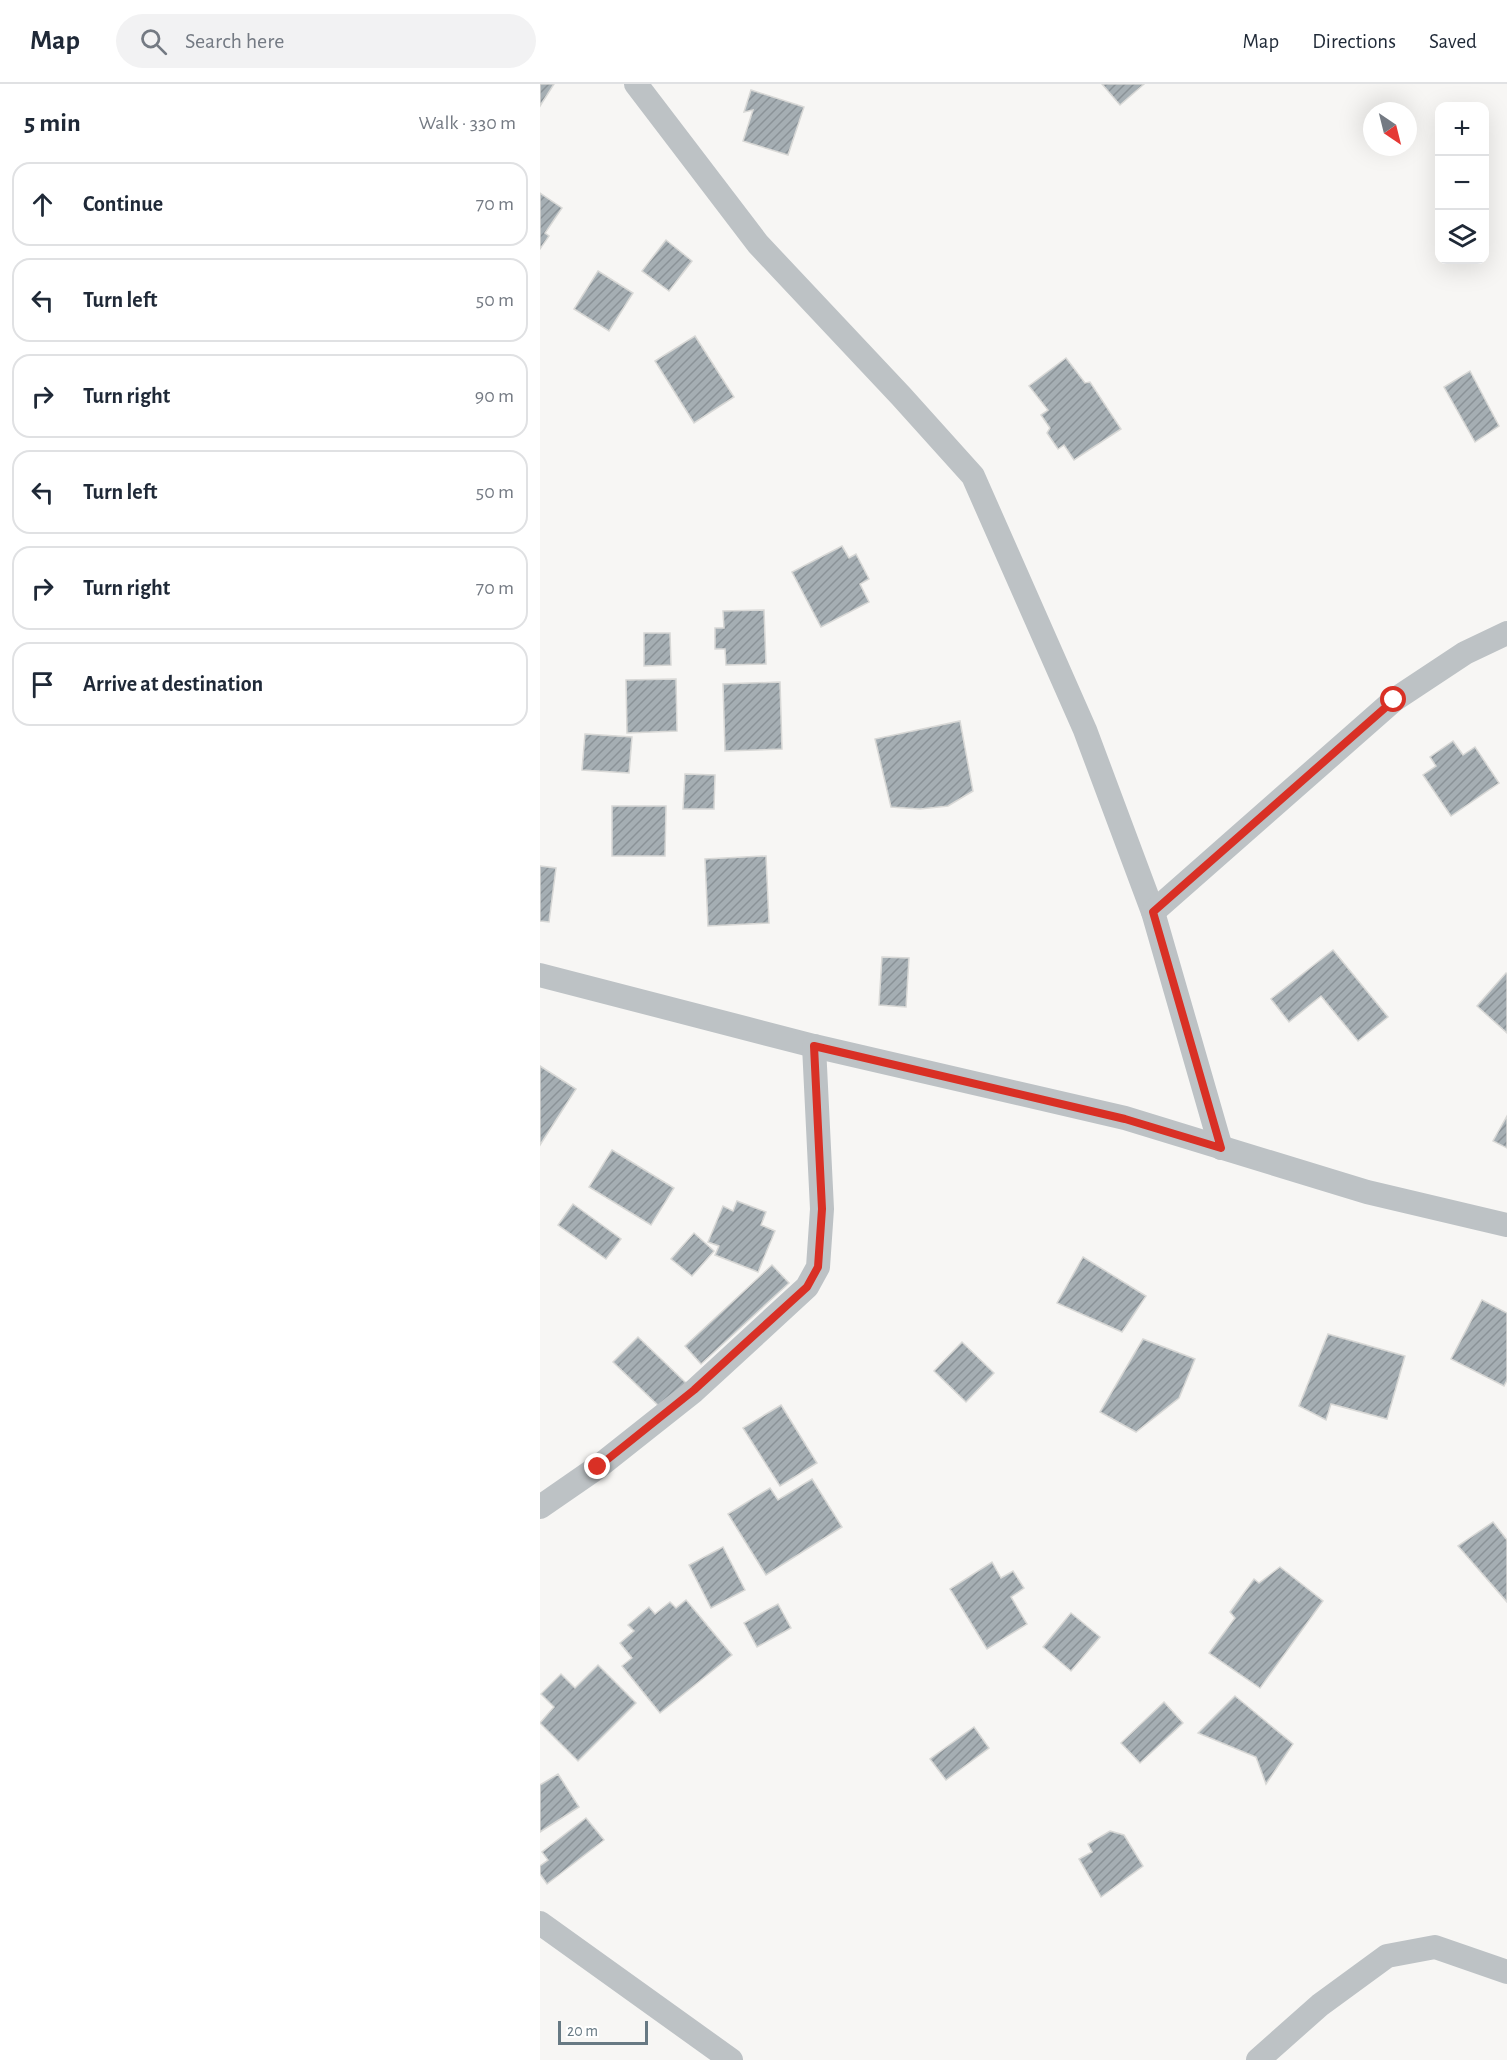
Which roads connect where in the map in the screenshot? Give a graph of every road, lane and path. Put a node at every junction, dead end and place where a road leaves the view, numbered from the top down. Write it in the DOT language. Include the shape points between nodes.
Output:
graph roads {
  1 [pos="636,84"];
  2 [pos="1507,633"];
  3 [pos="1153,912"];
  4 [pos="540,975"];
  5 [pos="814,1046"];
  6 [pos="1221,1148"];
  7 [pos="1507,1225"];
  8 [pos="540,1507"];
  9 [pos="540,1923"];
  10 [pos="1507,1972"];
  11 [pos="731,2060"];
  12 [pos="1258,2060"];
  1 -- 3 [label="street" via="758,244 973,476 1085,730"];
  2 -- 3 [label="street" via="1465,653 1394,700"];
  3 -- 6 [label="street"];
  4 -- 5 [label="street"];
  5 -- 6 [label="street" via="1125,1119"];
  5 -- 8 [label="street" via="822,1209 818,1267 807,1287 694,1390 598,1467"];
  6 -- 7 [label="street" via="1367,1192"];
  9 -- 11 [label="street"];
  10 -- 12 [label="street" via="1435,1947 1388,1956 1320,2006"];
}
